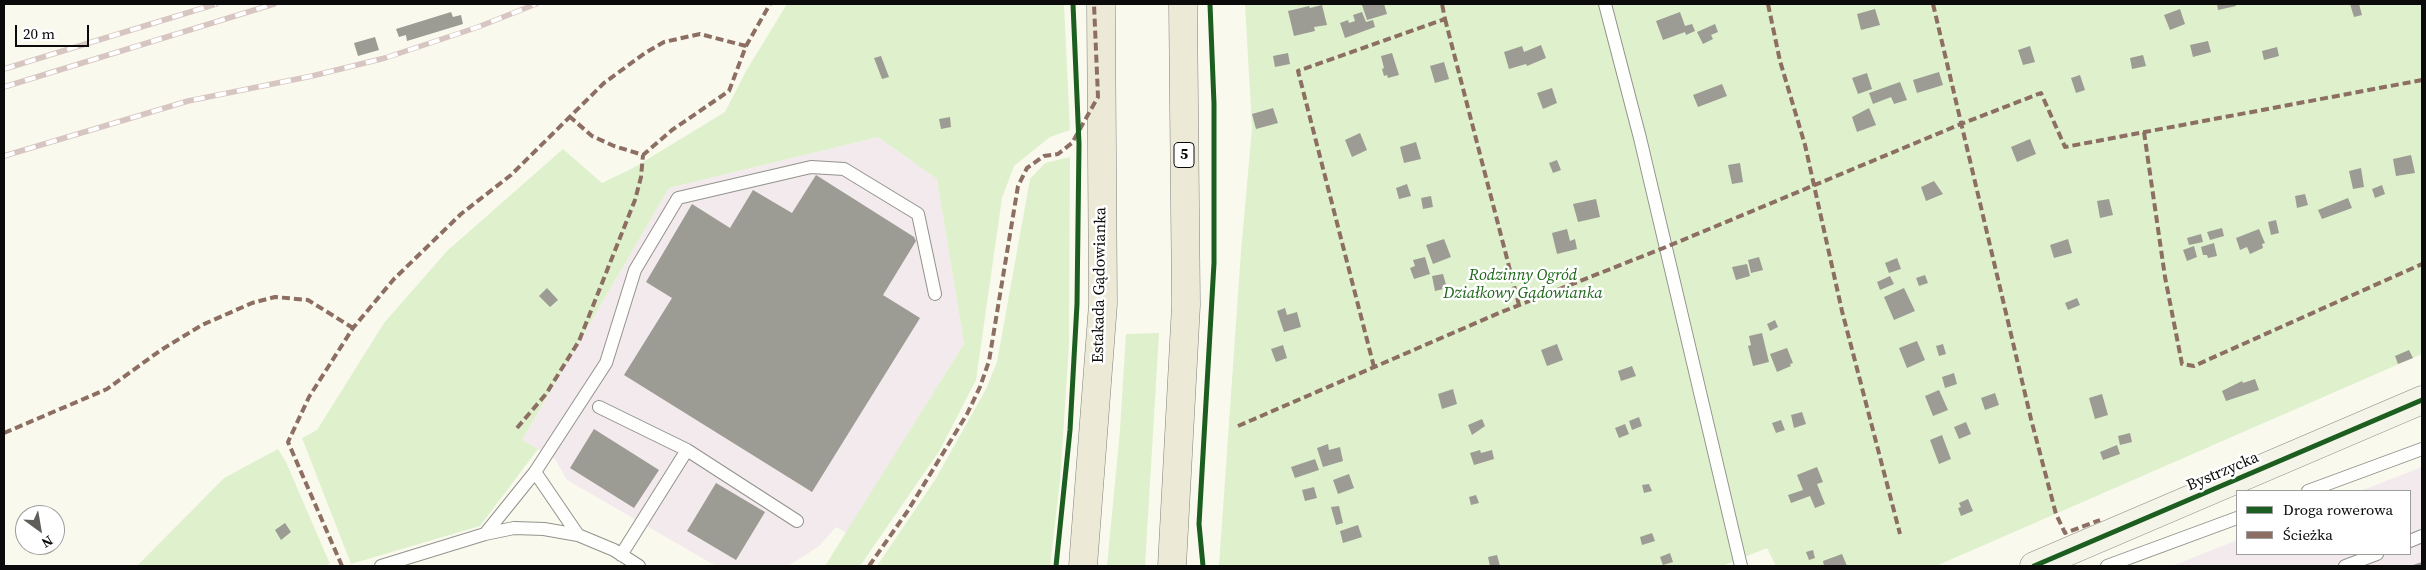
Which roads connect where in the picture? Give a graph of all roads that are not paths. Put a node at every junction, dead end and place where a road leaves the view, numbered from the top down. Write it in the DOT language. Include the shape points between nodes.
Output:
graph roads {
  1 [pos="1101,4"];
  2 [pos="1183,4"];
  3 [pos="1605,4"];
  4 [pos="935,294"];
  5 [pos="2422,400"];
  6 [pos="599,407"];
  7 [pos="2422,449"];
  8 [pos="687,450"];
  9 [pos="535,472"];
  10 [pos="2311,490"];
  11 [pos="2236,518"];
  12 [pos="798,521"];
  13 [pos="485,534"];
  14 [pos="578,534"];
  15 [pos="621,555"];
  16 [pos="2374,555"];
  17 [pos="2067,559"];
  18 [pos="381,566"];
  19 [pos="639,566"];
  20 [pos="1083,566"];
  21 [pos="1172,566"];
  22 [pos="1742,566"];
  23 [pos="2034,566"];
  24 [pos="2106,566"];
  25 [pos="2345,566"];
  1 -- 20 [label="main road, Estakada Gądowianka" via="1103,304"];
  2 -- 21 [label="main road, 5" via="1186,306"];
  3 -- 22 [label="lane"];
  4 -- 9 [label="lane" via="918,214 844,169 811,167 678,198 635,270 606,363"];
  5 -- 17 [label="street, Bystrzycka"];
  6 -- 8 [label="lane"];
  7 -- 10 [label="lane"];
  8 -- 12 [label="lane"];
  8 -- 15 [label="lane"];
  9 -- 13 [label="lane"];
  9 -- 14 [label="lane"];
  11 -- 24 [label="lane"];
  13 -- 14 [label="lane" via="514,528"];
  13 -- 18 [label="lane"];
  14 -- 15 [label="lane"];
  15 -- 19 [label="lane"];
  16 -- 25 [label="lane"];
  17 -- 23 [label="street, Bystrzycka"];
}
